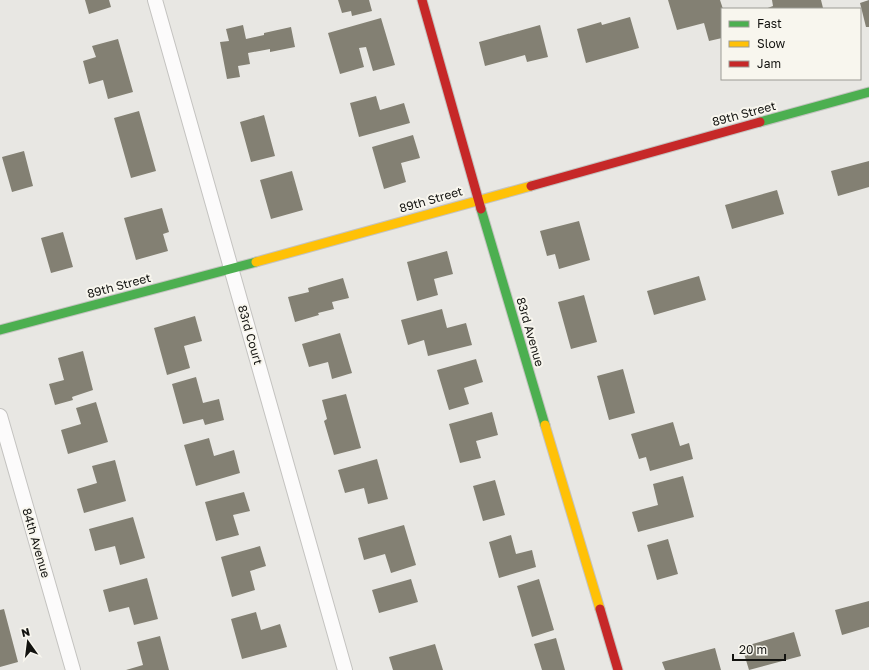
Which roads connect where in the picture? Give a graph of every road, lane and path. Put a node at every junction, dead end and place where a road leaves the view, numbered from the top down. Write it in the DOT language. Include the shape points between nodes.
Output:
graph roads {
  1 [pos="155,0"];
  2 [pos="422,0"];
  3 [pos="869,92"];
  4 [pos="478,200"];
  5 [pos="231,269"];
  6 [pos="0,330"];
  7 [pos="0,416"];
  8 [pos="73,670"];
  9 [pos="345,670"];
  10 [pos="618,670"];
  1 -- 5 [label="street, 83rd Court"];
  2 -- 4 [label="street, 83rd Avenue"];
  3 -- 4 [label="street, 89th Street"];
  4 -- 5 [label="street, 89th Street"];
  4 -- 10 [label="street, 83rd Avenue"];
  5 -- 6 [label="street, 89th Street"];
  5 -- 9 [label="street, 83rd Court"];
  7 -- 8 [label="street, 84th Avenue"];
}
